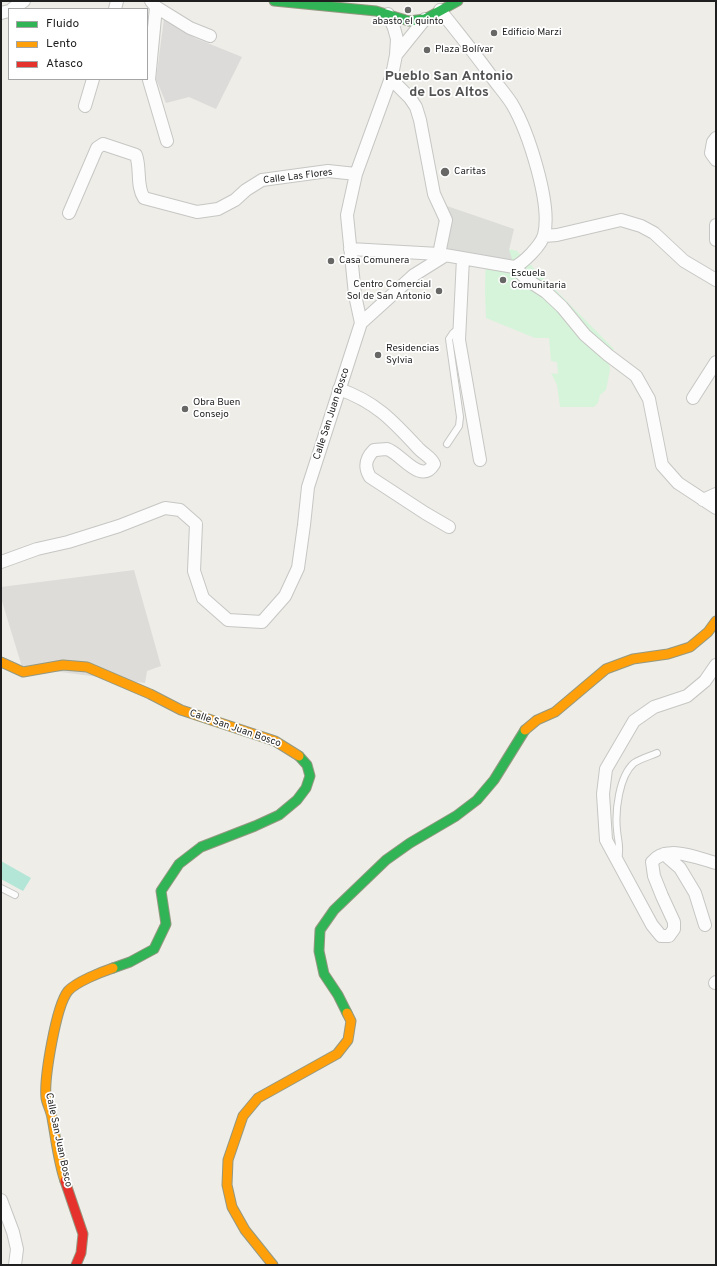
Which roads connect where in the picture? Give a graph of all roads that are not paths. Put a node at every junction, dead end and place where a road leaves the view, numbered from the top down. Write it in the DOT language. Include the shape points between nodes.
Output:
graph roads {
  1 [pos="24,1"];
  2 [pos="274,1"];
  3 [pos="366,1"];
  4 [pos="458,1"];
  5 [pos="154,4"];
  6 [pos="14,8"];
  7 [pos="440,10"];
  8 [pos="382,12"];
  9 [pos="425,19"];
  10 [pos="210,36"];
  11 [pos="396,55"];
  12 [pos="392,75"];
  13 [pos="93,80"];
  14 [pos="85,106"];
  15 [pos="716,138"];
  16 [pos="167,140"];
  17 [pos="716,160"];
  18 [pos="356,174"];
  19 [pos="69,213"];
  20 [pos="716,225"];
  21 [pos="544,236"];
  22 [pos="716,240"];
  23 [pos="350,249"];
  24 [pos="442,255"];
  25 [pos="463,258"];
  26 [pos="514,267"];
  27 [pos="716,280"];
  28 [pos="361,323"];
  29 [pos="460,327"];
  30 [pos="716,362"];
  31 [pos="339,389"];
  32 [pos="693,398"];
  33 [pos="447,444"];
  34 [pos="480,460"];
  35 [pos="716,494"];
  36 [pos="703,500"];
  37 [pos="716,508"];
  38 [pos="449,527"];
  39 [pos="1,562"];
  40 [pos="716,621"];
  41 [pos="1,662"];
  42 [pos="716,665"];
  43 [pos="657,753"];
  44 [pos="664,854"];
  45 [pos="716,863"];
  46 [pos="618,864"];
  47 [pos="1,888"];
  48 [pos="14,895"];
  49 [pos="705,925"];
  50 [pos="1,1200"];
  51 [pos="15,1265"];
  52 [pos="76,1265"];
  53 [pos="273,1265"];
  1 -- 6 [label="street"];
  2 -- 8 [label="street"];
  3 -- 8 [label="street"];
  4 -- 7 [label="street"];
  5 -- 10 [label="street" via="190,28"];
  5 -- 16 [label="street" via="149,80"];
  7 -- 9 [label="street"];
  7 -- 21 [label="street" via="512,104 522,125 534,158 545,206"];
  8 -- 9 [label="street" via="408,20"];
  8 -- 11 [label="street" via="394,28 397,39"];
  9 -- 11 [label="street"];
  11 -- 12 [label="street"];
  12 -- 18 [label="street"];
  12 -- 24 [label="street" via="395,83 416,107 420,120 434,194 446,220"];
  13 -- 14 [label="street"];
  15 -- 17 [label="street" via="711,153"];
  18 -- 19 [label="street, Calle Las Flores" via="328,172 262,180 218,209 197,212 144,198 140,193 136,155 103,144 97,148"];
  18 -- 23 [label="street" via="347,215"];
  20 -- 22 [label="street"];
  21 -- 26 [label="street" via="530,255"];
  21 -- 27 [label="street" via="621,220 632,222 654,233 684,261"];
  23 -- 24 [label="street"];
  23 -- 28 [label="street"];
  24 -- 25 [label="street"];
  24 -- 28 [label="street" via="414,275"];
  25 -- 26 [label="street"];
  25 -- 29 [label="street"];
  26 -- 36 [label="street" via="546,292 585,335 636,376 649,399 662,465 678,483"];
  28 -- 31 [label="street, Calle San Juan Bosco"];
  29 -- 33 [label="lane" via="452,332 449,340 460,418 459,426"];
  29 -- 34 [label="street" via="459,340"];
  30 -- 32 [label="street"];
  31 -- 38 [label="street" via="356,395 392,420 432,459 434,464 427,472 420,472 388,450 374,450 366,464 366,471 370,477"];
  31 -- 39 [label="street, Calle San Juan Bosco" via="308,487 298,568 285,596 262,622 228,620 203,598 194,571 196,524 180,510 165,508 119,526"];
  35 -- 36 [label="street"];
  36 -- 37 [label="street"];
  40 -- 53 [label="street" via="708,632 690,647 668,654 633,659 606,670 555,712 537,720 525,730 494,780 477,800 386,860 334,910 320,930 319,952 324,974 351,1020 348,1040 337,1054 258,1098 243,1116 228,1160 226,1185 232,1207 245,1230"];
  41 -- 52 [label="street, Calle San Juan Bosco" via="23,672 63,665 87,667 181,710 275,741 297,754 307,765 310,776 306,788 297,800 279,815 201,847 179,864 161,891 166,924 154,949 75,985 67,992 51,1042 46,1098 64,1178 83,1234 81,1253"];
  42 -- 46 [label="street" via="706,681 687,696 654,708 634,721 606,769 603,794 606,840"];
  43 -- 46 [label="lane" via="634,764 618,794"];
  44 -- 45 [label="street" via="674,852"];
  44 -- 46 [label="street" via="652,862 657,883 674,922 674,929 669,936 660,936 652,925"];
  44 -- 49 [label="street" via="680,868 696,893"];
  47 -- 48 [label="lane"];
  50 -- 51 [label="street" via="17,1249"];
}
